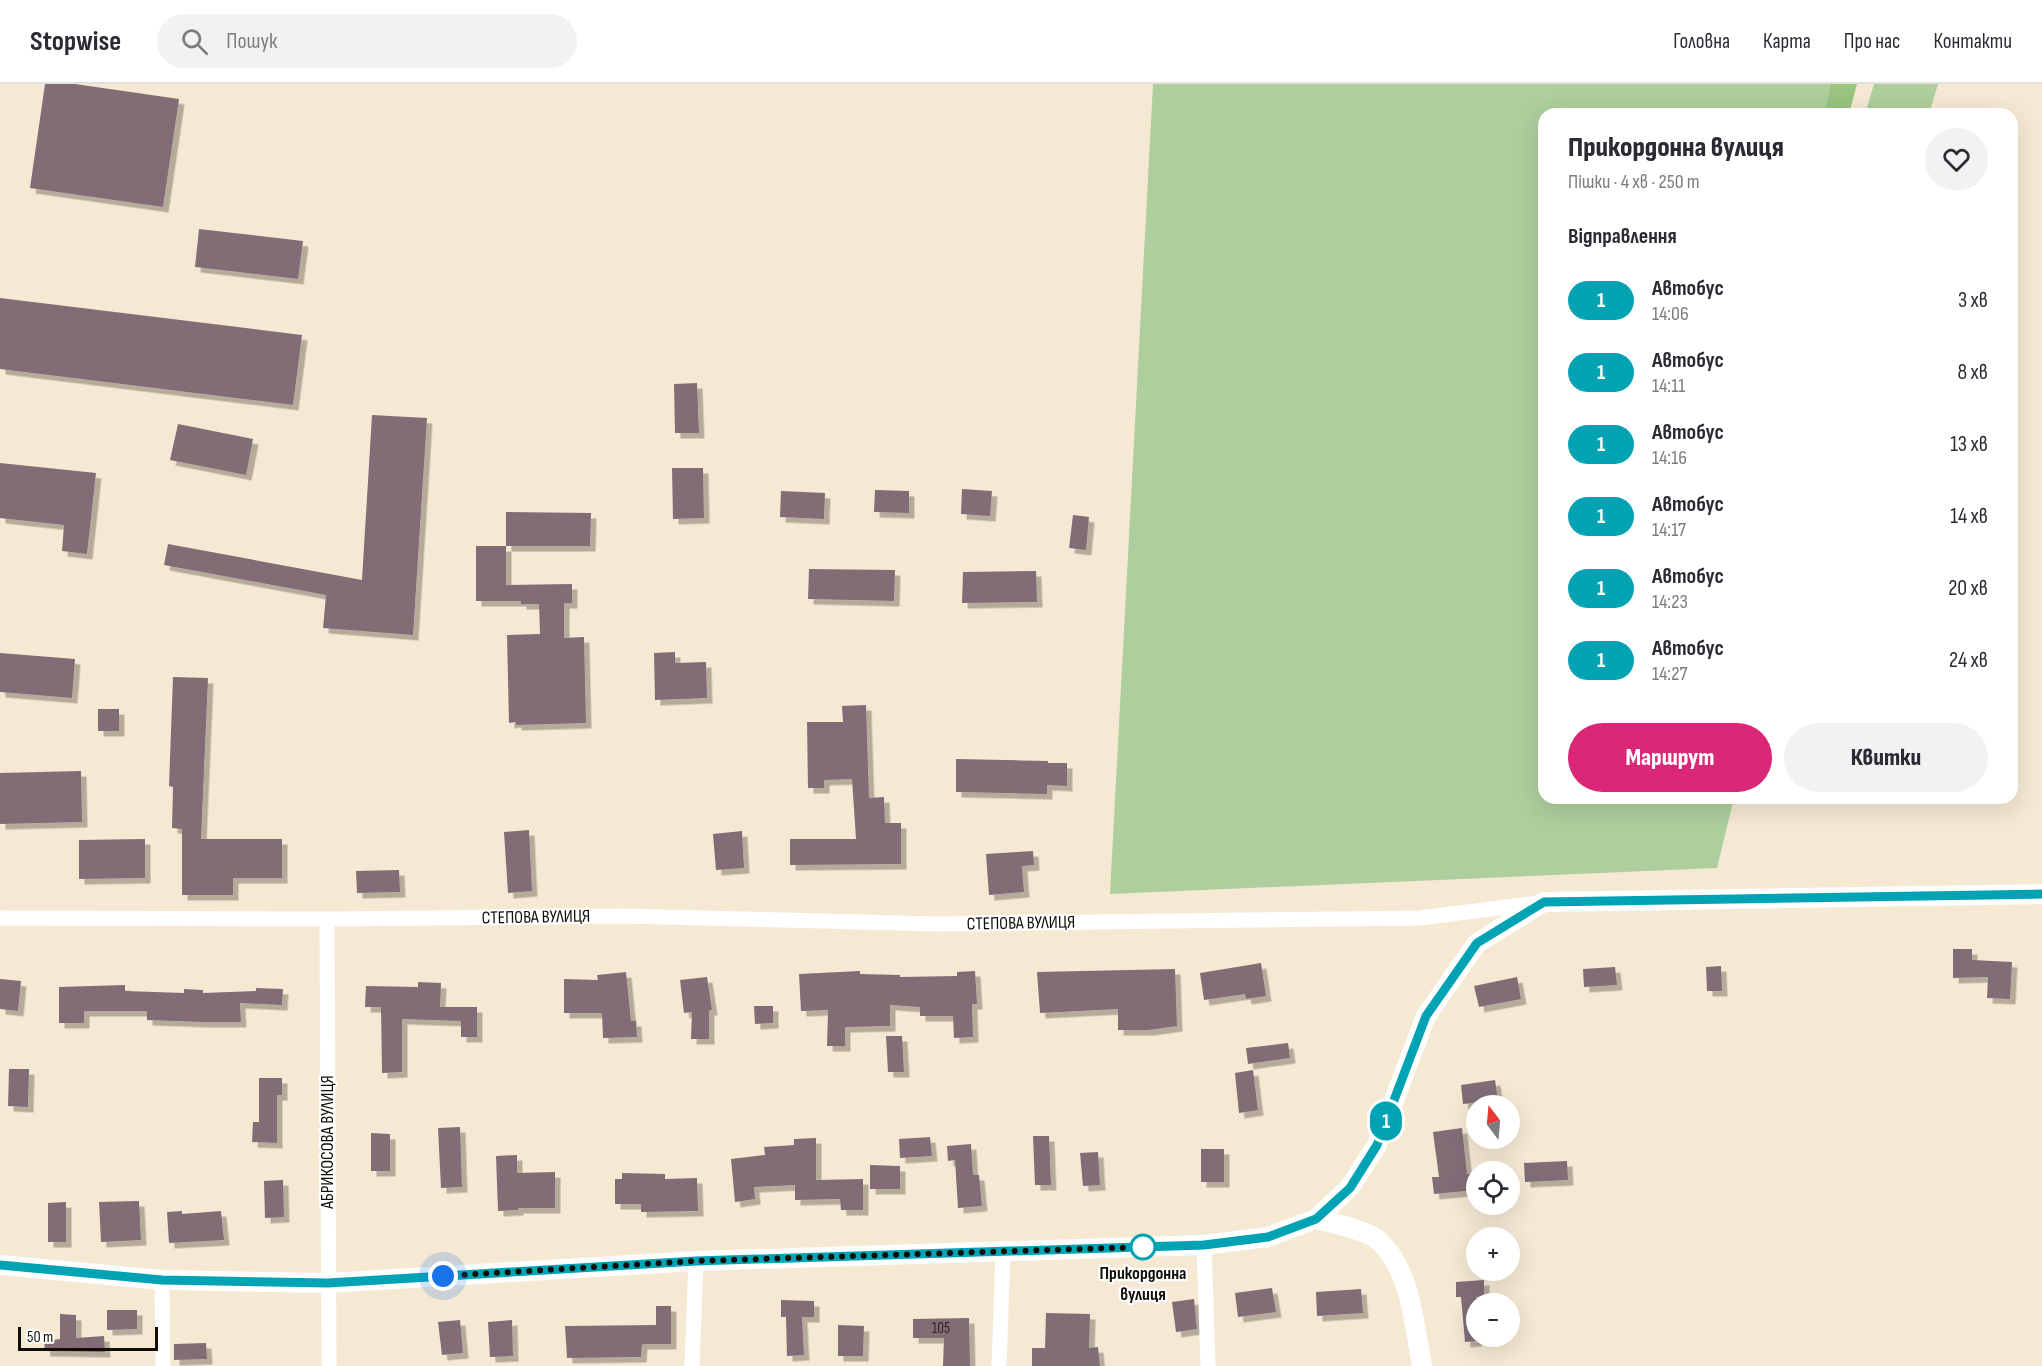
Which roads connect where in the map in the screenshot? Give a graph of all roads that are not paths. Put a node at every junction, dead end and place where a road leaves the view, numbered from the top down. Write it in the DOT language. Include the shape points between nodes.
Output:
graph roads {
  1 [pos="2042,894"];
  2 [pos="1544,902"];
  3 [pos="0,918"];
  4 [pos="327,919"];
  5 [pos="1316,1219"];
  6 [pos="1204,1245"];
  7 [pos="1004,1252"];
  8 [pos="696,1261"];
  9 [pos="0,1265"];
  10 [pos="162,1280"];
  11 [pos="328,1283"];
  12 [pos="163,1366"];
  13 [pos="329,1366"];
  14 [pos="692,1366"];
  15 [pos="999,1366"];
  16 [pos="1208,1366"];
  17 [pos="1422,1366"];
  1 -- 2 [label="street, СТЕПОВА ВУЛИЦЯ"];
  2 -- 4 [label="street, СТЕПОВА ВУЛИЦЯ" via="1420,918 1365,919 938,924 621,916"];
  2 -- 5 [label="street" via="1477,943 1426,1016 1377,1145 1350,1188"];
  3 -- 4 [label="street, СТЕПОВА ВУЛИЦЯ"];
  4 -- 11 [label="street, АБРИКОСОВА ВУЛИЦЯ"];
  5 -- 6 [label="street" via="1268,1237"];
  5 -- 17 [label="street" via="1377,1239 1396,1264 1409,1292"];
  6 -- 7 [label="street"];
  6 -- 16 [label="street"];
  7 -- 8 [label="street"];
  7 -- 15 [label="street"];
  8 -- 11 [label="street"];
  8 -- 14 [label="street"];
  9 -- 10 [label="street"];
  10 -- 11 [label="street"];
  10 -- 12 [label="street"];
  11 -- 13 [label="street, АБРИКОСОВА ВУЛИЦЯ"];
}
